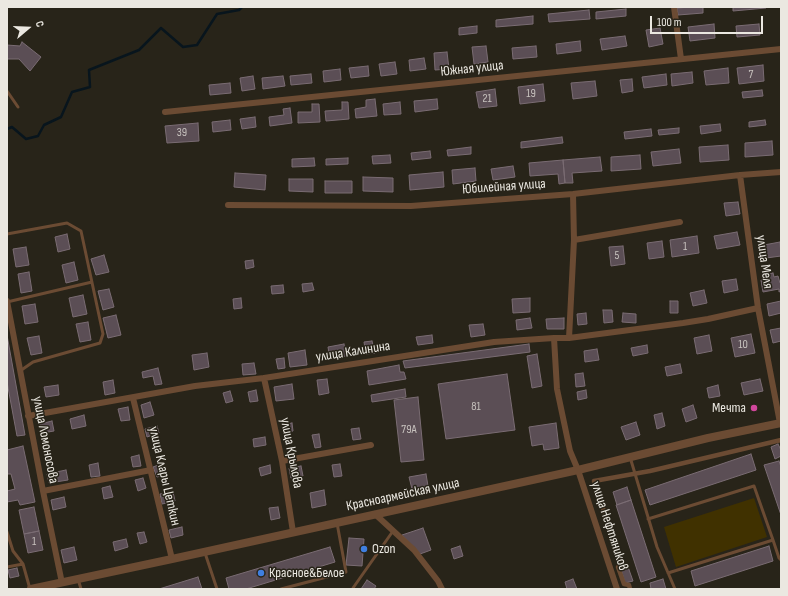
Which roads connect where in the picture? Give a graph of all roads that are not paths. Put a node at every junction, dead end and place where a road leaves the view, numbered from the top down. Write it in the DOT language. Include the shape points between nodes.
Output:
graph roads {
  1 [pos="674,7"];
  2 [pos="781,49"];
  3 [pos="681,59"];
  4 [pos="7,91"];
  5 [pos="18,107"];
  6 [pos="165,112"];
  7 [pos="781,172"];
  8 [pos="740,175"];
  9 [pos="573,194"];
  10 [pos="228,205"];
  11 [pos="680,222"];
  12 [pos="7,234"];
  13 [pos="574,240"];
  14 [pos="92,282"];
  15 [pos="7,301"];
  16 [pos="758,308"];
  17 [pos="554,338"];
  18 [pos="569,338"];
  19 [pos="20,371"];
  20 [pos="264,378"];
  21 [pos="133,398"];
  22 [pos="28,416"];
  23 [pos="781,424"];
  24 [pos="781,440"];
  25 [pos="371,445"];
  26 [pos="630,457"];
  27 [pos="282,461"];
  28 [pos="151,470"];
  29 [pos="578,470"];
  30 [pos="635,474"];
  31 [pos="42,491"];
  32 [pos="375,514"];
  33 [pos="648,519"];
  34 [pos="336,523"];
  35 [pos="394,531"];
  36 [pos="7,532"];
  37 [pos="293,532"];
  38 [pos="773,540"];
  39 [pos="205,552"];
  40 [pos="172,559"];
  41 [pos="781,560"];
  42 [pos="23,564"];
  43 [pos="7,567"];
  44 [pos="668,573"];
  45 [pos="78,579"];
  46 [pos="62,583"];
  47 [pos="353,588"];
  48 [pos="30,589"];
  49 [pos="81,589"];
  50 [pos="217,589"];
  51 [pos="282,589"];
  52 [pos="442,589"];
  53 [pos="617,589"];
  54 [pos="630,589"];
  55 [pos="675,589"];
  1 -- 3 [label="street"];
  2 -- 3 [label="street, Южная улица"];
  3 -- 6 [label="street, Южная улица"];
  4 -- 5 [label="lane"];
  7 -- 8 [label="street, Юбилейная улица"];
  8 -- 9 [label="street, Юбилейная улица"];
  8 -- 16 [label="street, улица Меля"];
  9 -- 10 [label="street, Юбилейная улица" via="411,206"];
  9 -- 13 [label="street"];
  11 -- 13 [label="street"];
  12 -- 14 [label="lane" via="67,223 81,231"];
  13 -- 18 [label="street"];
  14 -- 15 [label="lane"];
  14 -- 19 [label="lane" via="103,334 100,343 32,362"];
  15 -- 19 [label="street, улица Ломоносова"];
  16 -- 18 [label="street, улица Калинина" via="708,319"];
  16 -- 23 [label="street, улица Меля"];
  17 -- 18 [label="street, улица Калинина"];
  17 -- 20 [label="street, улица Калинина" via="494,342"];
  17 -- 29 [label="street, улица Нефтяников" via="557,389 570,451"];
  19 -- 22 [label="street, улица Ломоносова"];
  20 -- 21 [label="street, улица Калинина" via="195,386"];
  20 -- 27 [label="street, улица Крылова"];
  21 -- 22 [label="street, улица Калинина"];
  21 -- 28 [label="street, улица Клары Цеткин"];
  22 -- 31 [label="street, улица Ломоносова"];
  23 -- 26 [label="street, Красноармейская улица"];
  24 -- 30 [label="street"];
  25 -- 27 [label="street"];
  26 -- 29 [label="street, Красноармейская улица"];
  26 -- 30 [label="lane"];
  27 -- 37 [label="street, улица Крылова"];
  28 -- 31 [label="street"];
  28 -- 40 [label="street, улица Клары Цеткин"];
  29 -- 32 [label="street, Красноармейская улица"];
  29 -- 53 [label="street, улица Нефтяников"];
  30 -- 33 [label="lane"];
  30 -- 54 [label="street" via="594,481 621,563 618,567 624,584"];
  31 -- 46 [label="street, улица Ломоносова"];
  32 -- 34 [label="street, Красноармейская улица"];
  32 -- 35 [label="street"];
  33 -- 38 [label="lane" via="754,486"];
  33 -- 44 [label="lane"];
  34 -- 37 [label="street, Красноармейская улица"];
  34 -- 51 [label="lane" via="346,572"];
  35 -- 47 [label="lane"];
  35 -- 52 [label="street" via="414,550"];
  36 -- 42 [label="lane" via="13,552"];
  37 -- 39 [label="street, Красноармейская улица"];
  38 -- 41 [label="lane"];
  38 -- 44 [label="lane"];
  39 -- 40 [label="street, Красноармейская улица"];
  39 -- 50 [label="lane"];
  40 -- 45 [label="street, Красноармейская улица"];
  42 -- 43 [label="lane"];
  42 -- 48 [label="lane"];
  44 -- 55 [label="lane"];
  45 -- 46 [label="street, Красноармейская улица"];
  45 -- 49 [label="lane"];
  46 -- 48 [label="street, Красноармейская улица"];
}
